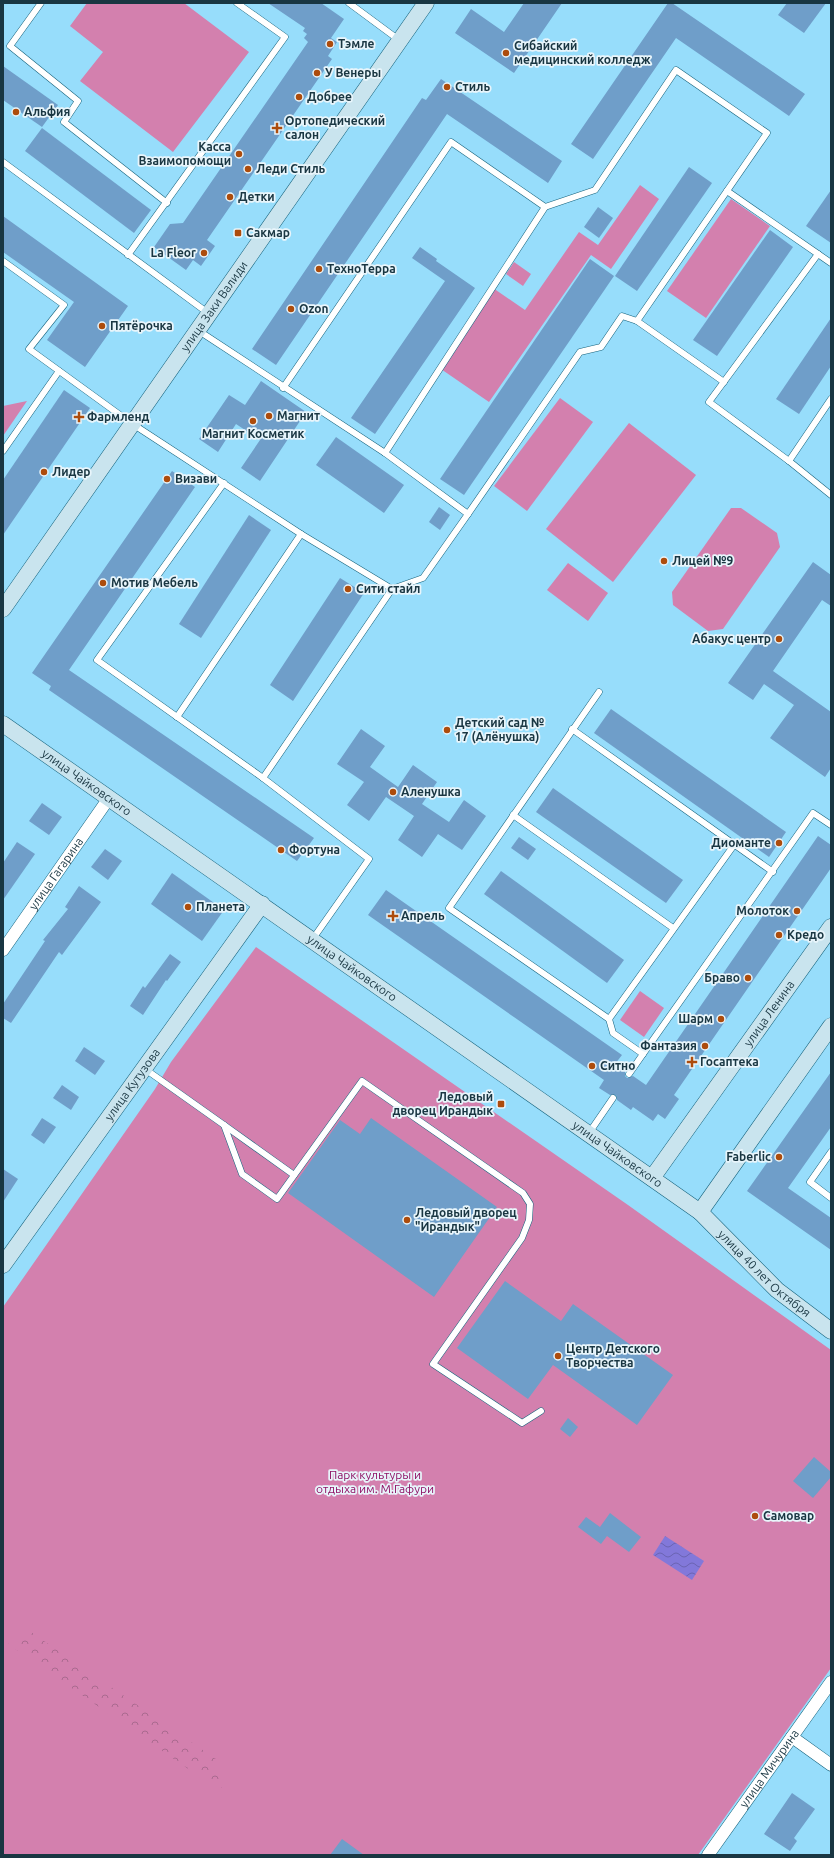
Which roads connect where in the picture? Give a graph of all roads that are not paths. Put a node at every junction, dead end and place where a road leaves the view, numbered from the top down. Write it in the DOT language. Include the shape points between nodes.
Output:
graph roads {
  1 [pos="41,3"];
  2 [pos="237,3"];
  3 [pos="349,3"];
  4 [pos="426,3"];
  5 [pos="399,40"];
  6 [pos="3,162"];
  7 [pos="727,191"];
  8 [pos="167,203"];
  9 [pos="545,207"];
  10 [pos="818,254"];
  11 [pos="128,255"];
  12 [pos="3,260"];
  13 [pos="831,263"];
  14 [pos="208,313"];
  15 [pos="637,321"];
  16 [pos="197,329"];
  17 [pos="59,371"];
  18 [pos="724,382"];
  19 [pos="283,388"];
  20 [pos="831,399"];
  21 [pos="131,423"];
  22 [pos="3,450"];
  23 [pos="385,453"];
  24 [pos="789,461"];
  25 [pos="224,483"];
  26 [pos="831,495"];
  27 [pos="468,514"];
  28 [pos="301,534"];
  29 [pos="392,590"];
  30 [pos="3,609"];
  31 [pos="599,692"];
  32 [pos="177,717"];
  33 [pos="3,724"];
  34 [pos="572,729"];
  35 [pos="263,778"];
  36 [pos="109,798"];
  37 [pos="513,815"];
  38 [pos="831,825"];
  39 [pos="734,845"];
  40 [pos="772,872"];
  41 [pos="262,904"];
  42 [pos="831,927"];
  43 [pos="673,928"];
  44 [pos="312,940"];
  45 [pos="3,950"];
  46 [pos="609,1019"];
  47 [pos="831,1026"];
  48 [pos="643,1054"];
  49 [pos="145,1069"];
  50 [pos="629,1074"];
  51 [pos="613,1098"];
  52 [pos="224,1125"];
  53 [pos="588,1134"];
  54 [pos="831,1152"];
  55 [pos="294,1175"];
  56 [pos="652,1178"];
  57 [pos="831,1198"];
  58 [pos="700,1212"];
  59 [pos="3,1265"];
  60 [pos="831,1331"];
  61 [pos="541,1411"];
  62 [pos="831,1682"];
  63 [pos="792,1736"];
  64 [pos="831,1765"];
  65 [pos="708,1855"];
  1 -- 8 [label="lane" via="10,46 78,101 64,122"];
  2 -- 8 [label="lane" via="285,37"];
  3 -- 5 [label="lane"];
  4 -- 5 [label="main road, улица Заки Валиди"];
  5 -- 14 [label="main road, улица Заки Валиди"];
  6 -- 11 [label="lane"];
  7 -- 9 [label="lane" via="767,133 676,70 596,190"];
  7 -- 10 [label="lane"];
  7 -- 15 [label="lane"];
  8 -- 11 [label="lane"];
  9 -- 19 [label="lane" via="451,142"];
  9 -- 23 [label="lane"];
  10 -- 13 [label="lane"];
  10 -- 18 [label="lane"];
  11 -- 14 [label="lane"];
  12 -- 17 [label="lane" via="64,305 29,349"];
  14 -- 16 [label="main road, улица Заки Валиди"];
  15 -- 18 [label="lane"];
  15 -- 27 [label="lane" via="622,316 601,347 580,352"];
  16 -- 19 [label="lane"];
  16 -- 21 [label="main road, улица Заки Валиди"];
  17 -- 21 [label="lane"];
  17 -- 22 [label="lane"];
  18 -- 24 [label="lane" via="709,402"];
  19 -- 23 [label="lane"];
  20 -- 24 [label="lane"];
  21 -- 25 [label="lane"];
  21 -- 30 [label="main road, улица Заки Валиди"];
  23 -- 27 [label="lane"];
  24 -- 26 [label="lane"];
  25 -- 28 [label="lane"];
  25 -- 32 [label="lane" via="97,660"];
  27 -- 29 [label="lane" via="423,578"];
  28 -- 29 [label="lane"];
  28 -- 32 [label="lane"];
  29 -- 35 [label="lane"];
  31 -- 34 [label="lane"];
  32 -- 35 [label="lane"];
  33 -- 36 [label="main road, улица Чайковского"];
  34 -- 37 [label="lane"];
  34 -- 39 [label="lane"];
  35 -- 44 [label="lane" via="369,859"];
  36 -- 41 [label="main road, улица Чайковского"];
  36 -- 45 [label="street, улица Гагарина"];
  37 -- 43 [label="lane"];
  37 -- 46 [label="lane" via="449,908"];
  38 -- 40 [label="lane" via="813,813"];
  39 -- 40 [label="lane"];
  39 -- 43 [label="lane"];
  40 -- 48 [label="lane"];
  41 -- 44 [label="main road, улица Чайковского"];
  41 -- 49 [label="main road, улица Кутузова"];
  42 -- 56 [label="main road, улица Ленина"];
  43 -- 46 [label="lane"];
  44 -- 53 [label="main road, улица Чайковского"];
  46 -- 48 [label="lane" via="613,1033"];
  47 -- 58 [label="main road"];
  48 -- 50 [label="lane"];
  49 -- 52 [label="lane"];
  49 -- 59 [label="main road, улица Кутузова"];
  51 -- 53 [label="lane"];
  52 -- 55 [label="lane"];
  52 -- 55 [label="lane" via="242,1174 277,1200"];
  53 -- 56 [label="main road, улица Чайковского"];
  54 -- 57 [label="lane" via="810,1182"];
  55 -- 61 [label="lane" via="362,1081 523,1193 530,1204 522,1238 433,1364 522,1423"];
  56 -- 58 [label="main road, улица Чайковского"];
  58 -- 60 [label="main road, улица 40 лет Октября" via="777,1290"];
  62 -- 63 [label="street, улица Мичурина"];
  63 -- 64 [label="street"];
  63 -- 65 [label="street, улица Мичурина"];
}
